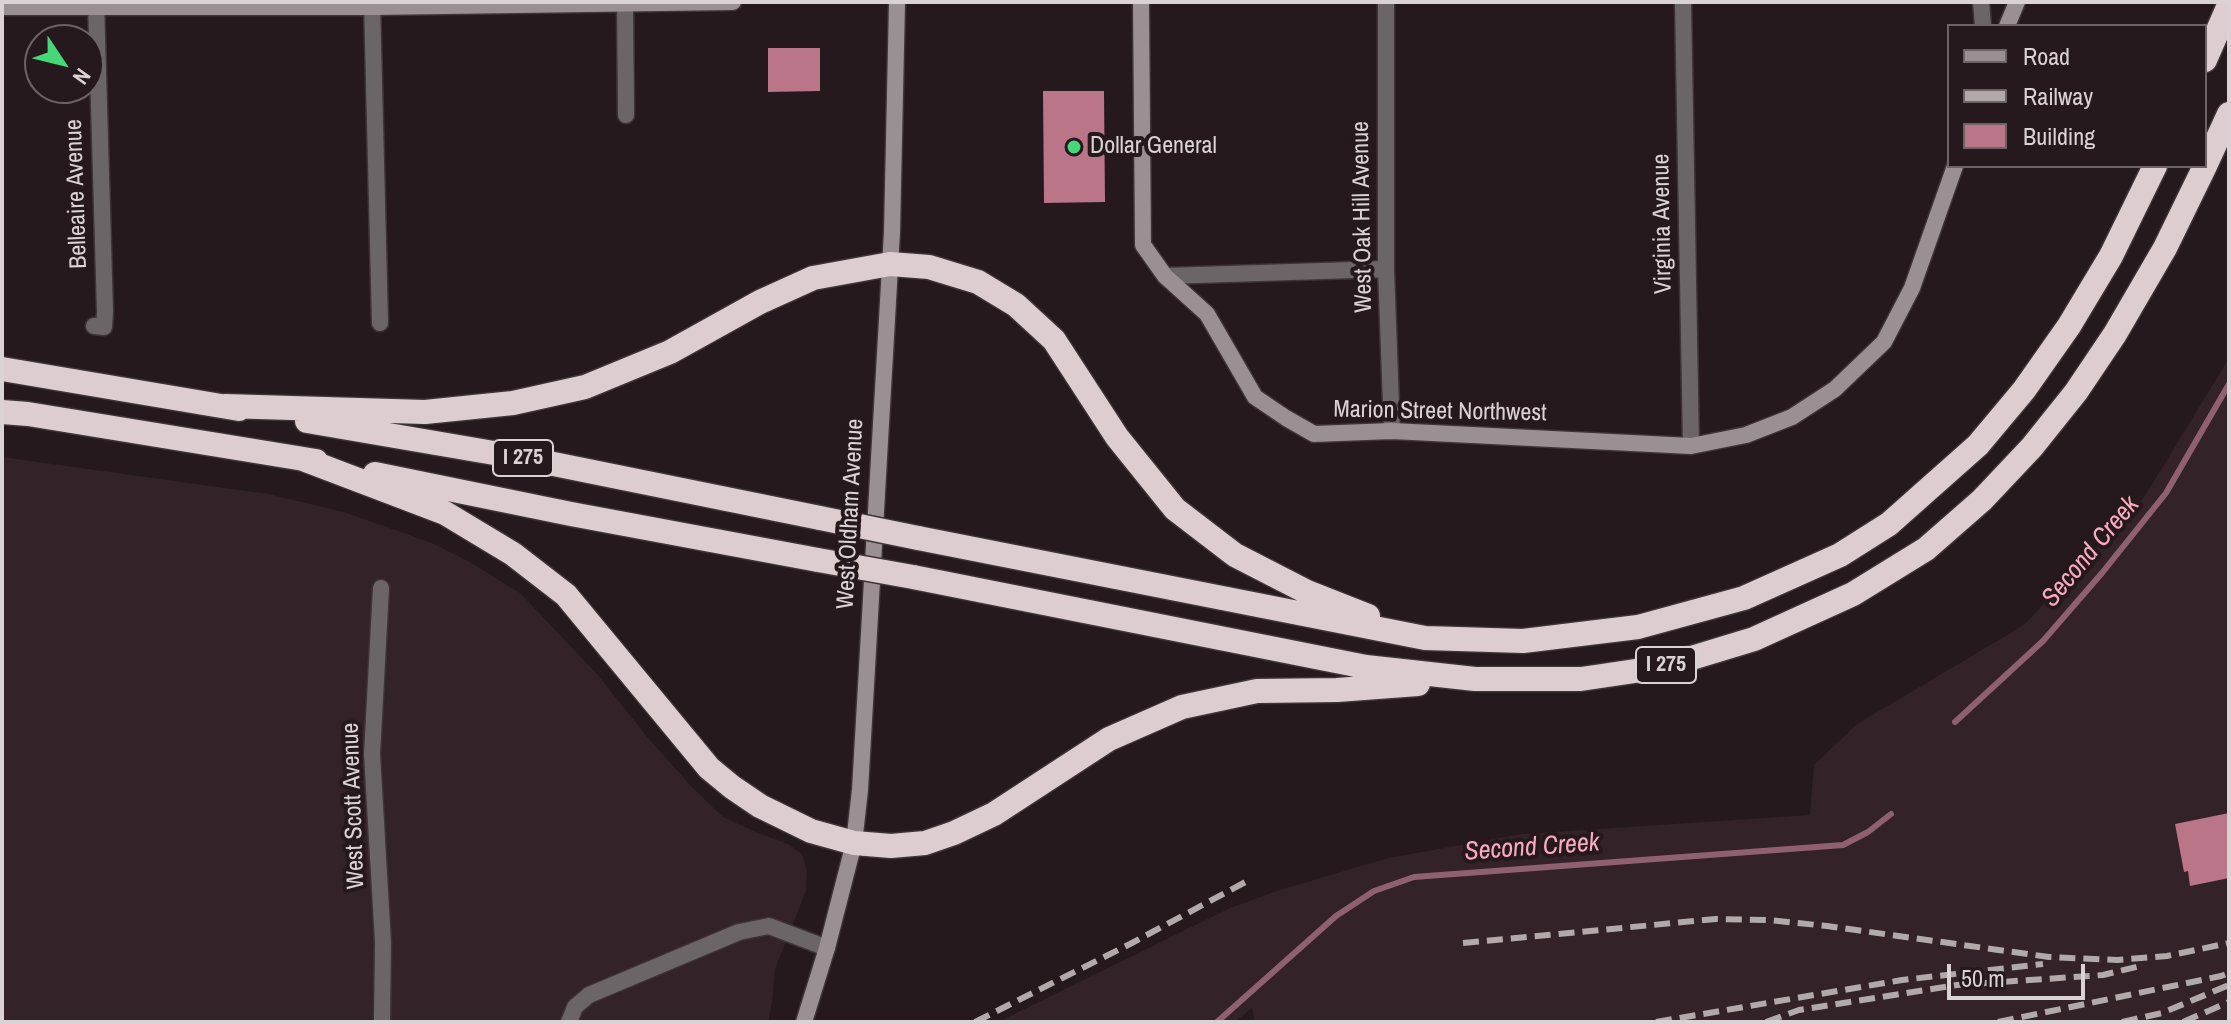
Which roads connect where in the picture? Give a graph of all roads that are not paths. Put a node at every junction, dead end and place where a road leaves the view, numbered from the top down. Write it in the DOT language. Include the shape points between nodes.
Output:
graph roads {
  1 [pos="733,2"];
  2 [pos="897,2"];
  3 [pos="1141,2"];
  4 [pos="1386,2"];
  5 [pos="1683,2"];
  6 [pos="1981,2"];
  7 [pos="2017,2"];
  8 [pos="625,3"];
  9 [pos="96,4"];
  10 [pos="372,5"];
  11 [pos="2229,5"];
  12 [pos="2,7"];
  13 [pos="1983,24"];
  14 [pos="2008,24"];
  15 [pos="2207,55"];
  16 [pos="2229,114"];
  17 [pos="626,115"];
  18 [pos="2207,162"];
  19 [pos="1954,168"];
  20 [pos="2154,168"];
  21 [pos="2204,168"];
  22 [pos="890,264"];
  23 [pos="1386,269"];
  24 [pos="1165,276"];
  25 [pos="380,323"];
  26 [pos="94,326"];
  27 [pos="2,369"];
  28 [pos="225,406"];
  29 [pos="2,412"];
  30 [pos="1392,431"];
  31 [pos="1691,446"];
  32 [pos="303,459"];
  33 [pos="381,588"];
  34 [pos="1425,638"];
  35 [pos="1475,679"];
  36 [pos="854,843"];
  37 [pos="827,948"];
  38 [pos="382,1022"];
  39 [pos="569,1022"];
  40 [pos="804,1022"];
  1 -- 8 [label="street"];
  2 -- 22 [label="street, West Oldham Avenue"];
  3 -- 24 [label="street, Marion Street Northwest" via="1143,245"];
  4 -- 23 [label="street, West Oak Hill Avenue"];
  5 -- 31 [label="street, Virginia Avenue"];
  6 -- 13 [label="street"];
  7 -- 14 [label="street"];
  8 -- 10 [label="street"];
  8 -- 17 [label="street"];
  9 -- 10 [label="street"];
  9 -- 12 [label="street"];
  9 -- 26 [label="street, Belleaire Avenue" via="105,312 104,327"];
  10 -- 25 [label="street"];
  11 -- 15 [label="highway"];
  16 -- 18 [label="highway, I 275"];
  19 -- 31 [label="street, Marion Street Northwest" via="1912,288 1884,342 1835,389 1792,417 1746,435"];
  20 -- 34 [label="highway, I 275" via="2111,256 2024,390 1978,445 1889,524 1840,555 1744,598 1638,627 1523,641"];
  21 -- 35 [label="highway, I 275" via="2165,248 2076,392 1992,489 1926,549 1825,607 1754,639 1675,663 1581,679"];
  22 -- 28 [label="highway" via="813,278 670,352 570,391 425,412"];
  22 -- 34 [label="highway" via="929,267 978,282 1016,305 1054,340 1117,437 1175,509 1235,555 1307,592"];
  22 -- 36 [label="street, West Oldham Avenue"];
  23 -- 24 [label="street"];
  23 -- 30 [label="street, West Oak Hill Avenue"];
  24 -- 30 [label="street, Marion Street Northwest" via="1207,314 1255,397 1275,411 1314,434"];
  27 -- 28 [label="highway, I 275"];
  28 -- 34 [label="highway, I 275, bridge" via="529,459"];
  29 -- 32 [label="highway, I 275"];
  30 -- 31 [label="street, Marion Street Northwest"];
  32 -- 35 [label="highway, I 275, bridge" via="1366,667"];
  32 -- 36 [label="highway" via="445,513 513,554 566,595 709,768 760,806 811,831"];
  33 -- 38 [label="street, West Scott Avenue" via="372,754"];
  35 -- 36 [label="highway" via="1257,691 1182,707 1109,739 994,814 954,833 925,843"];
  36 -- 37 [label="street, West Oldham Avenue"];
  37 -- 39 [label="street" via="769,926 739,932 589,995 575,1007"];
  37 -- 40 [label="street, West Oldham Avenue"];
}
